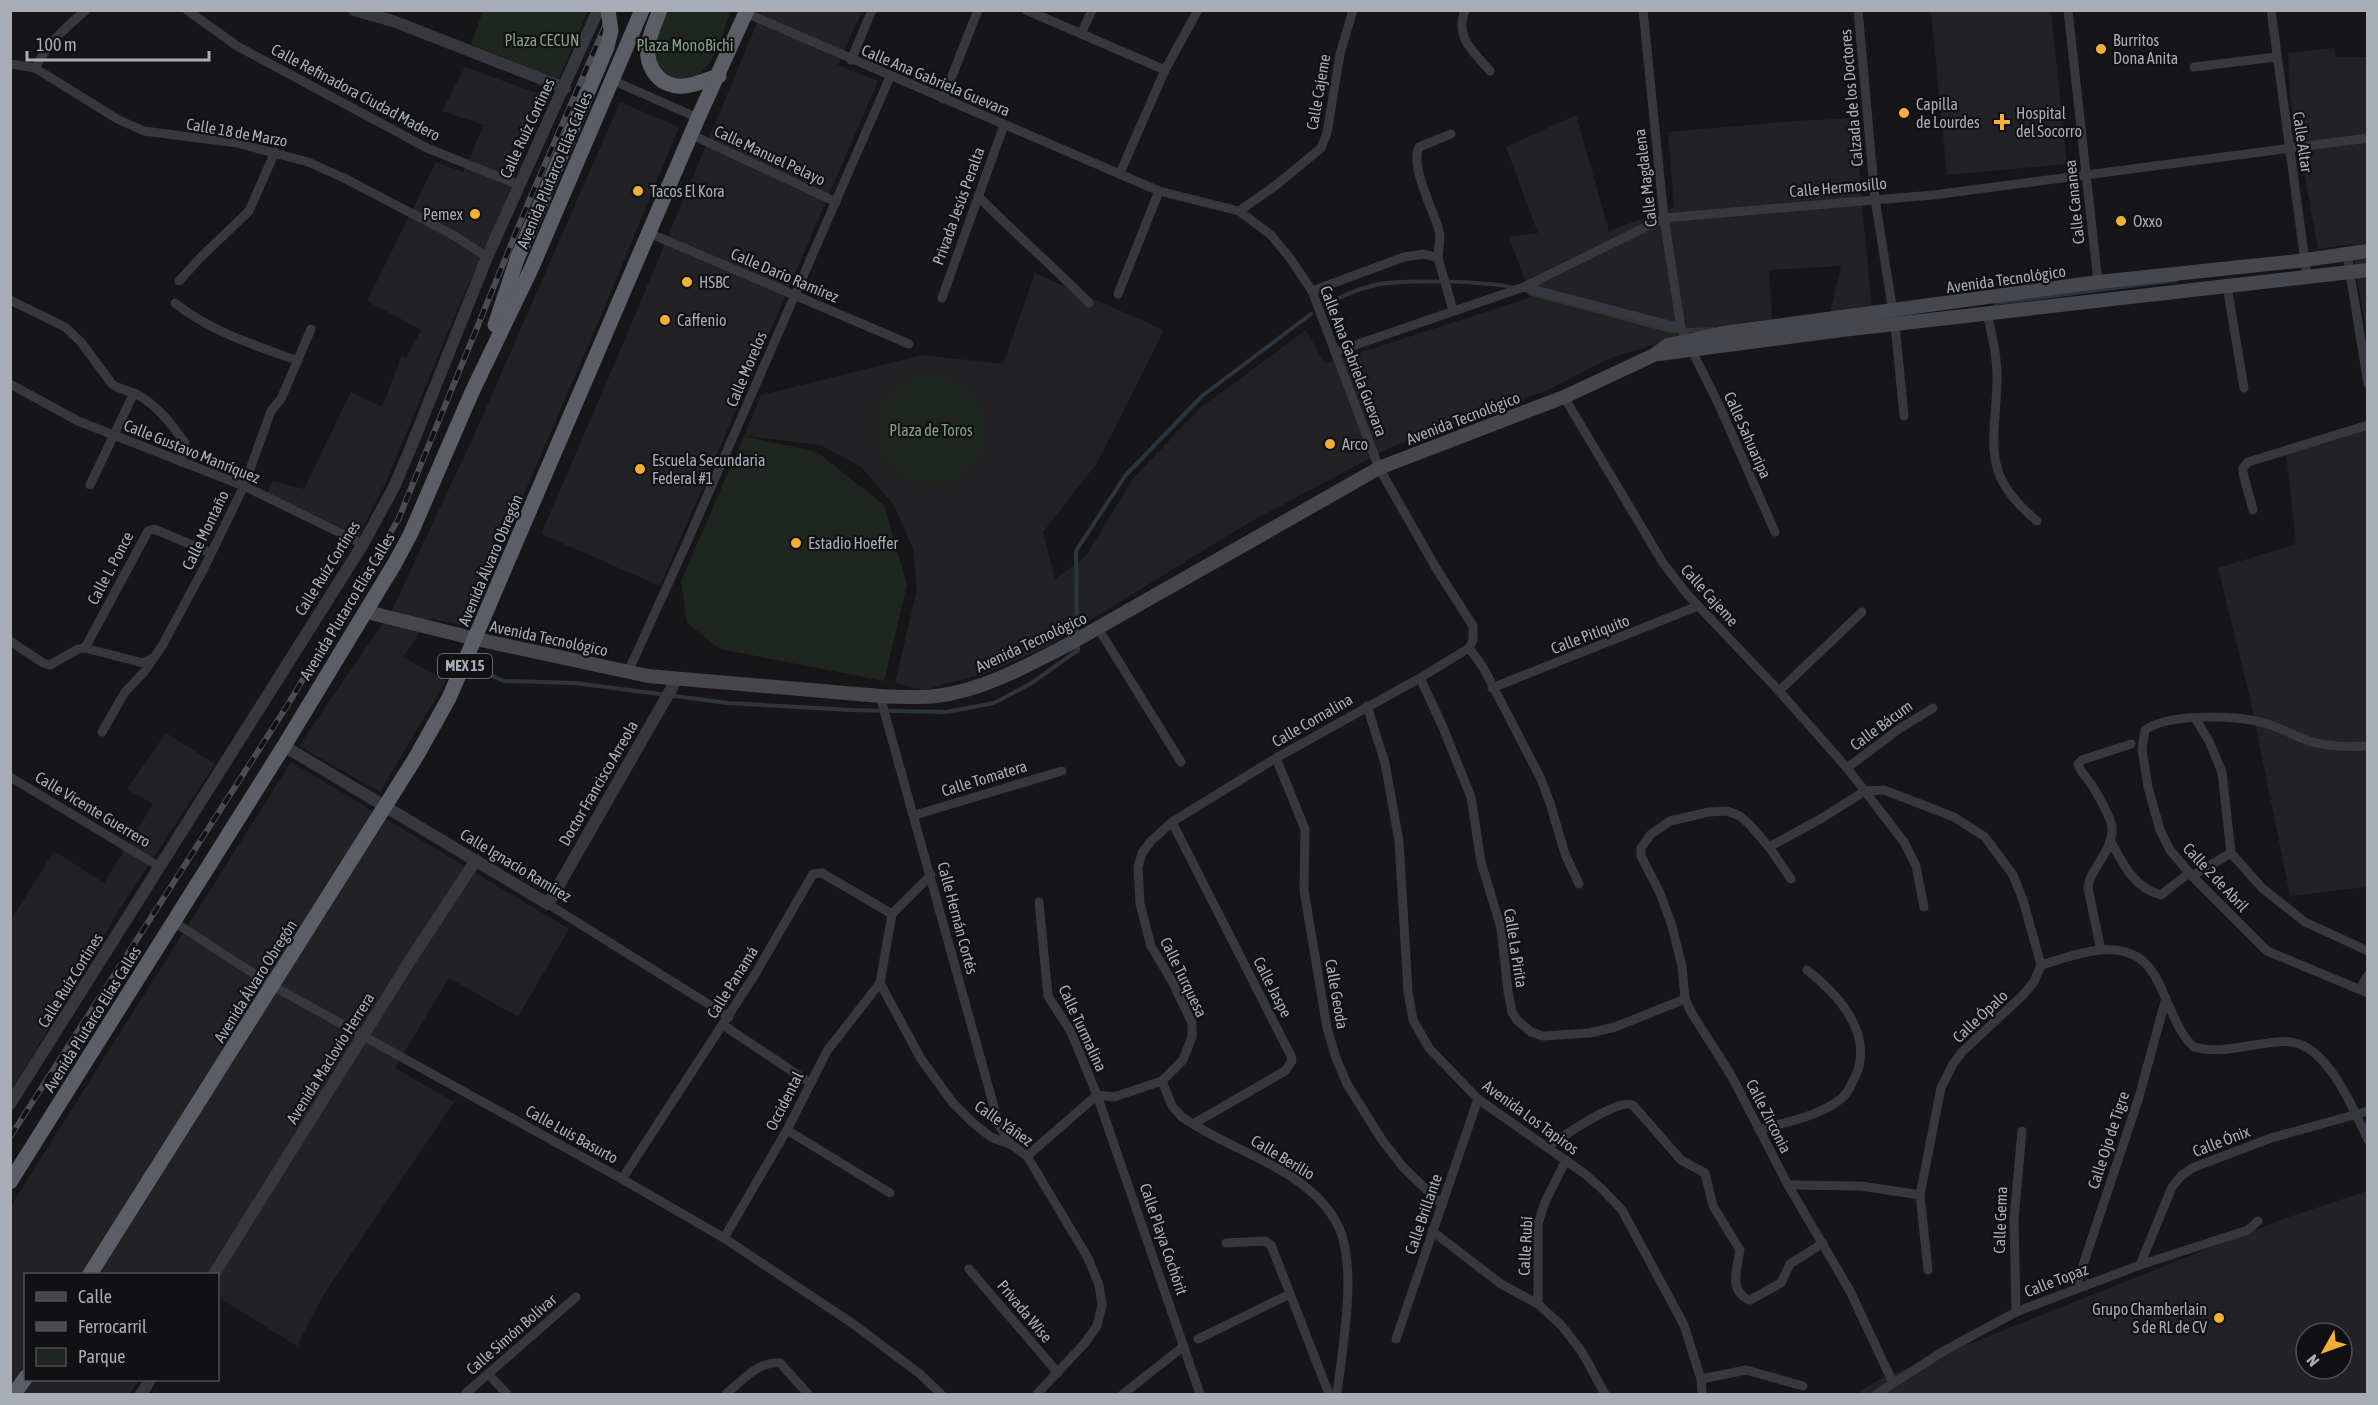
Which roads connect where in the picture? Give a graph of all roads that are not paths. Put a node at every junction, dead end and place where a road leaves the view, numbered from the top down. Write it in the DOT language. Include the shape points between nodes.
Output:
graph roads {
  1 [pos="86,10"];
  2 [pos="187,10"];
  3 [pos="354,10"];
  4 [pos="382,10"];
  5 [pos="598,10"];
  6 [pos="608,10"];
  7 [pos="642,10"];
  8 [pos="660,10"];
  9 [pos="872,10"];
  10 [pos="978,10"];
  11 [pos="1026,10"];
  12 [pos="1092,10"];
  13 [pos="1198,10"];
  14 [pos="1353,10"];
  15 [pos="1465,10"];
  16 [pos="1643,10"];
  17 [pos="1858,10"];
  18 [pos="2068,10"];
  19 [pos="2271,10"];
  20 [pos="747,12"];
  21 [pos="393,21"];
  22 [pos="1081,34"];
  23 [pos="2276,57"];
  24 [pos="851,60"];
  25 [pos="10,64"];
  26 [pos="2194,67"];
  27 [pos="35,68"];
  28 [pos="1166,70"];
  29 [pos="1491,72"];
  30 [pos="718,76"];
  31 [pos="890,77"];
  32 [pos="612,80"];
  33 [pos="565,88"];
  34 [pos="943,99"];
  35 [pos="698,118"];
  36 [pos="1004,125"];
  37 [pos="1451,134"];
  38 [pos="692,135"];
  39 [pos="2367,138"];
  40 [pos="2289,147"];
  41 [pos="275,152"];
  42 [pos="1120,173"];
  43 [pos="2086,174"];
  44 [pos="519,185"];
  45 [pos="1159,191"];
  46 [pos="978,196"];
  47 [pos="1875,199"];
  48 [pos="836,202"];
  49 [pos="1239,211"];
  50 [pos="1664,218"];
  51 [pos="649,233"];
  52 [pos="2367,251"];
  53 [pos="2348,255"];
  54 [pos="487,257"];
  55 [pos="1438,258"];
  56 [pos="2305,260"];
  57 [pos="2367,270"];
  58 [pos="2350,273"];
  59 [pos="2307,276"];
  60 [pos="179,281"];
  61 [pos="2098,282"];
  62 [pos="2227,286"];
  63 [pos="1524,287"];
  64 [pos="1312,291"];
  65 [pos="1118,294"];
  66 [pos="794,295"];
  67 [pos="942,298"];
  68 [pos="10,300"];
  69 [pos="175,303"];
  70 [pos="1089,303"];
  71 [pos="1453,310"];
  72 [pos="1987,313"];
  73 [pos="1894,318"];
  74 [pos="312,329"];
  75 [pos="1693,341"];
  76 [pos="909,344"];
  77 [pos="1335,352"];
  78 [pos="298,362"];
  79 [pos="10,384"];
  80 [pos="2367,384"];
  81 [pos="2244,388"];
  82 [pos="472,392"];
  83 [pos="134,393"];
  84 [pos="1564,397"];
  85 [pos="1904,416"];
  86 [pos="2367,425"];
  87 [pos="114,435"];
  88 [pos="181,462"];
  89 [pos="1379,468"];
  90 [pos="90,485"];
  91 [pos="244,486"];
  92 [pos="2253,510"];
  93 [pos="2037,521"];
  94 [pos="1775,532"];
  95 [pos="363,544"];
  96 [pos="211,553"];
  97 [pos="1698,606"];
  98 [pos="367,612"];
  99 [pos="1862,612"];
  100 [pos="1098,628"];
  101 [pos="476,639"];
  102 [pos="10,641"];
  103 [pos="85,648"];
  104 [pos="1469,648"];
  105 [pos="153,658"];
  106 [pos="628,672"];
  107 [pos="1420,678"];
  108 [pos="677,679"];
  109 [pos="1492,688"];
  110 [pos="1779,691"];
  111 [pos="880,696"];
  112 [pos="1367,706"];
  113 [pos="1933,708"];
  114 [pos="2195,718"];
  115 [pos="102,732"];
  116 [pos="2131,744"];
  117 [pos="284,746"];
  118 [pos="2367,746"];
  119 [pos="1276,758"];
  120 [pos="1181,762"];
  121 [pos="1847,768"];
  122 [pos="1062,771"];
  123 [pos="10,777"];
  124 [pos="1865,791"];
  125 [pos="385,804"];
  126 [pos="915,815"];
  127 [pos="1172,822"];
  128 [pos="2110,840"];
  129 [pos="1769,847"];
  130 [pos="2231,853"];
  131 [pos="477,860"];
  132 [pos="160,867"];
  133 [pos="931,875"];
  134 [pos="2191,875"];
  135 [pos="1791,879"];
  136 [pos="1579,885"];
  137 [pos="1039,902"];
  138 [pos="548,904"];
  139 [pos="1924,907"];
  140 [pos="892,914"];
  141 [pos="174,922"];
  142 [pos="2101,950"];
  143 [pos="2367,951"];
  144 [pos="2041,965"];
  145 [pos="1807,970"];
  146 [pos="2367,975"];
  147 [pos="880,983"];
  148 [pos="273,986"];
  149 [pos="2363,991"];
  150 [pos="2166,998"];
  151 [pos="1685,999"];
  152 [pos="726,1021"];
  153 [pos="362,1036"];
  154 [pos="1162,1081"];
  155 [pos="810,1083"];
  156 [pos="1097,1095"];
  157 [pos="1478,1099"];
  158 [pos="10,1104"];
  159 [pos="2367,1111"];
  160 [pos="2356,1113"];
  161 [pos="1193,1124"];
  162 [pos="787,1130"];
  163 [pos="1760,1130"];
  164 [pos="2022,1131"];
  165 [pos="2367,1140"];
  166 [pos="1012,1145"];
  167 [pos="1547,1147"];
  168 [pos="1027,1156"];
  169 [pos="1566,1160"];
  170 [pos="622,1179"];
  171 [pos="10,1182"];
  172 [pos="1788,1185"];
  173 [pos="890,1193"];
  174 [pos="1920,1195"];
  175 [pos="1442,1205"];
  176 [pos="2258,1221"];
  177 [pos="1432,1231"];
  178 [pos="724,1238"];
  179 [pos="1823,1243"];
  180 [pos="1226,1244"];
  181 [pos="2140,1265"];
  182 [pos="969,1269"];
  183 [pos="1928,1270"];
  184 [pos="91,1273"];
  185 [pos="215,1273"];
  186 [pos="2075,1289"];
  187 [pos="1290,1294"];
  188 [pos="576,1297"];
  189 [pos="1538,1304"];
  190 [pos="2016,1312"];
  191 [pos="1198,1338"];
  192 [pos="1396,1339"];
  193 [pos="1184,1346"];
  194 [pos="1058,1373"];
  195 [pos="488,1374"];
  196 [pos="1701,1379"];
  197 [pos="24,1380"];
  198 [pos="149,1381"];
  199 [pos="1893,1383"];
  200 [pos="1803,1386"];
  201 [pos="14,1395"];
  202 [pos="141,1395"];
  203 [pos="465,1395"];
  204 [pos="507,1395"];
  205 [pos="726,1395"];
  206 [pos="807,1395"];
  207 [pos="941,1395"];
  208 [pos="1037,1395"];
  209 [pos="1124,1395"];
  210 [pos="1200,1395"];
  211 [pos="1329,1395"];
  212 [pos="1337,1395"];
  213 [pos="1605,1395"];
  214 [pos="1702,1395"];
  215 [pos="1877,1395"];
  1 -- 27 [label="street" via="55,37"];
  2 -- 44 [label="street, Calle Refinadora Ciudad Madero" via="237,46 427,148"];
  3 -- 21 [label="street"];
  4 -- 21 [label="street"];
  5 -- 33 [label="street, Calle Ruíz Cortines"];
  6 -- 82 [label="highway, bridge" via="611,31 607,47 517,259"];
  7 -- 32 [label="highway, Avenida Plutarco Elías Calles"];
  8 -- 30 [label="highway" via="647,50 648,60 660,79 681,87"];
  9 -- 24 [label="street"];
  10 -- 34 [label="street"];
  11 -- 22 [label="street"];
  12 -- 22 [label="street"];
  13 -- 28 [label="street"];
  14 -- 49 [label="street, Calle Cajeme" via="1340,54 1328,133 1321,148"];
  15 -- 29 [label="street" via="1462,33"];
  16 -- 50 [label="street, Calle Magdalena"];
  17 -- 47 [label="street, Calzada de los Doctores"];
  18 -- 43 [label="street, Calle Cananea"];
  19 -- 23 [label="street, Calle Altar"];
  20 -- 24 [label="street, Calle Ana Gabriela Guevara"];
  20 -- 30 [label="highway, Avenida Álvaro Obregón / MEX 15"];
  21 -- 33 [label="street"];
  22 -- 28 [label="street"];
  23 -- 26 [label="street"];
  23 -- 40 [label="street, Calle Altar"];
  24 -- 31 [label="street, Calle Ana Gabriela Guevara"];
  25 -- 27 [label="street, Calle 18 de Marzo"];
  27 -- 41 [label="street, Calle 18 de Marzo" via="144,131"];
  28 -- 42 [label="street"];
  30 -- 35 [label="highway, Avenida Álvaro Obregón / MEX 15"];
  31 -- 34 [label="street, Calle Ana Gabriela Guevara"];
  31 -- 48 [label="street, Calle Morelos"];
  32 -- 35 [label="street, Calle Manuel Pelayo"];
  32 -- 82 [label="highway, Avenida Plutarco Elías Calles" via="532,267"];
  33 -- 44 [label="street, Calle Ruíz Cortines"];
  34 -- 36 [label="street, Calle Ana Gabriela Guevara"];
  35 -- 38 [label="highway, Avenida Álvaro Obregón / MEX 15"];
  36 -- 42 [label="street, Calle Ana Gabriela Guevara"];
  36 -- 46 [label="street, Privada Jesús Peralta"];
  37 -- 55 [label="street" via="1419,147 1416,152 1440,236"];
  38 -- 48 [label="street, Calle Manuel Pelayo"];
  38 -- 51 [label="highway, Avenida Álvaro Obregón / MEX 15"];
  39 -- 40 [label="street, Calle Hermosillo"];
  40 -- 43 [label="street, Calle Hermosillo"];
  40 -- 56 [label="street, Calle Altar"];
  41 -- 54 [label="street, Calle 18 de Marzo" via="344,178"];
  41 -- 60 [label="street" via="249,211"];
  42 -- 45 [label="street, Calle Ana Gabriela Guevara"];
  43 -- 47 [label="street, Calle Hermosillo"];
  43 -- 61 [label="street, Calle Cananea"];
  44 -- 54 [label="street, Calle Ruíz Cortines"];
  45 -- 49 [label="street, Calle Ana Gabriela Guevara"];
  45 -- 65 [label="street"];
  46 -- 67 [label="street, Privada Jesús Peralta"];
  46 -- 70 [label="street"];
  47 -- 50 [label="street, Calle Hermosillo"];
  47 -- 73 [label="street, Calzada de los Doctores"];
  48 -- 66 [label="street, Calle Morelos"];
  49 -- 64 [label="street, Calle Ana Gabriela Guevara" via="1271,235"];
  50 -- 63 [label="street, Calle Hermosillo"];
  50 -- 75 [label="street, Calle Magdalena"];
  51 -- 66 [label="street, Calle Darío Ramírez"];
  51 -- 101 [label="highway, Avenida Álvaro Obregón / MEX 15"];
  52 -- 53 [label="main road, Avenida Tecnológico"];
  53 -- 56 [label="main road, Avenida Tecnológico"];
  53 -- 58 [label="street"];
  54 -- 95 [label="street, Calle Ruíz Cortines" via="394,487"];
  55 -- 64 [label="street" via="1424,254 1404,257"];
  55 -- 71 [label="street"];
  56 -- 59 [label="street, Calle Altar"];
  56 -- 61 [label="main road, Avenida Tecnológico"];
  57 -- 58 [label="main road, Avenida Tecnológico"];
  58 -- 59 [label="main road, Avenida Tecnológico"];
  58 -- 80 [label="street"];
  59 -- 62 [label="main road, Avenida Tecnológico"];
  61 -- 73 [label="main road, Avenida Tecnológico"];
  62 -- 72 [label="main road, Avenida Tecnológico"];
  62 -- 81 [label="street"];
  63 -- 71 [label="street, Calle Hermosillo"];
  63 -- 75 [label="street"];
  64 -- 77 [label="street, Calle Ana Gabriela Guevara"];
  66 -- 76 [label="street, Calle Darío Ramírez"];
  66 -- 106 [label="street, Calle Morelos"];
  68 -- 83 [label="street" via="65,327 112,384"];
  69 -- 78 [label="street" via="228,335"];
  71 -- 77 [label="street, Calle Hermosillo"];
  72 -- 73 [label="main road, Avenida Tecnológico"];
  72 -- 93 [label="street" via="1998,382 1993,451 1997,469 2021,508"];
  73 -- 75 [label="main road, Avenida Tecnológico"];
  73 -- 85 [label="street, Calzada de los Doctores"];
  74 -- 78 [label="street, Calle Montaño"];
  75 -- 84 [label="main road, Avenida Tecnológico"];
  75 -- 94 [label="street, Calle Sahuaripa"];
  77 -- 89 [label="street, Calle Ana Gabriela Guevara"];
  78 -- 91 [label="street, Calle Montaño" via="271,411"];
  79 -- 87 [label="street, Calle Gustavo Manríquez" via="64,414"];
  82 -- 98 [label="highway, Avenida Plutarco Elías Calles" via="411,533"];
  83 -- 87 [label="street"];
  83 -- 88 [label="street" via="155,407 185,442"];
  84 -- 89 [label="main road, Avenida Tecnológico"];
  84 -- 97 [label="street, Calle Cajeme" via="1663,563"];
  86 -- 92 [label="street" via="2248,462 2243,473"];
  87 -- 88 [label="street, Calle Gustavo Manríquez"];
  87 -- 90 [label="street"];
  88 -- 91 [label="street, Calle Gustavo Manríquez"];
  89 -- 100 [label="main road, Avenida Tecnológico"];
  89 -- 104 [label="street, Calle Ana Gabriela Guevara" via="1473,626"];
  91 -- 95 [label="street, Calle Gustavo Manríquez"];
  91 -- 96 [label="street, Calle Montaño"];
  95 -- 132 [label="street, Calle Ruíz Cortines"];
  96 -- 103 [label="street, Calle L. Ponce" via="154,529 148,531"];
  96 -- 105 [label="street, Calle Montaño"];
  97 -- 109 [label="street, Calle Pitiquito"];
  97 -- 110 [label="street, Calle Cajeme"];
  98 -- 101 [label="main road, Avenida Tecnológico"];
  98 -- 117 [label="highway, Avenida Plutarco Elías Calles"];
  99 -- 110 [label="street"];
  100 -- 111 [label="main road, Avenida Tecnológico" via="1024,667 972,688 935,696"];
  100 -- 120 [label="street"];
  101 -- 106 [label="main road, Avenida Tecnológico"];
  101 -- 125 [label="highway, Avenida Álvaro Obregón / MEX 15" via="449,698"];
  102 -- 103 [label="street" via="50,664"];
  103 -- 105 [label="street" via="143,663"];
  104 -- 107 [label="street, Calle Cornalina"];
  104 -- 109 [label="street"];
  105 -- 115 [label="street, Calle Montaño" via="125,692"];
  106 -- 108 [label="main road, Avenida Tecnológico"];
  107 -- 112 [label="street, Calle Cornalina"];
  107 -- 151 [label="street, Calle La Pirita" via="1471,797 1481,862 1501,928 1508,992 1517,1020 1543,1036 1590,1033"];
  108 -- 111 [label="main road, Avenida Tecnológico"];
  108 -- 138 [label="street, Doctor Francisco Arreola"];
  109 -- 136 [label="street" via="1541,779"];
  110 -- 121 [label="street, Calle Cajeme"];
  111 -- 126 [label="street, Calle Hernán Cortés"];
  112 -- 119 [label="street, Calle Cornalina"];
  112 -- 157 [label="street, Avenida Los Tapiros" via="1384,763 1399,842 1413,1020 1448,1070"];
  113 -- 121 [label="street, Calle Bácum"];
  114 -- 118 [label="street, Calle 2 de Abril" via="2264,723 2312,742"];
  114 -- 130 [label="street" via="2222,772"];
  114 -- 134 [label="street, Calle 2 de Abril" via="2154,724 2145,730 2142,749 2160,830 2170,850"];
  116 -- 128 [label="street" via="2078,764 2112,825"];
  117 -- 125 [label="street, Calle Ignacio Ramírez"];
  117 -- 141 [label="highway, Avenida Plutarco Elías Calles"];
  119 -- 127 [label="street, Calle Cornalina"];
  119 -- 175 [label="street, Calle Geoda" via="1305,829 1304,890 1327,1028 1336,1058 1347,1084 1382,1140"];
  121 -- 124 [label="street, Calle Cajeme"];
  122 -- 126 [label="street, Calle Tomatera"];
  123 -- 132 [label="street, Calle Vicente Guerrero"];
  124 -- 129 [label="street"];
  124 -- 139 [label="street, Calle Cajeme" via="1912,855"];
  124 -- 144 [label="street" via="1884,790 1932,808 1985,837 2013,875 2032,925"];
  125 -- 131 [label="street, Calle Ignacio Ramírez"];
  125 -- 148 [label="highway, Avenida Álvaro Obregón / MEX 15"];
  126 -- 133 [label="street, Calle Hernán Cortés"];
  127 -- 154 [label="street, Calle Turquesa" via="1151,840 1138,867 1140,904 1151,946 1192,1023 1192,1037 1183,1060"];
  127 -- 161 [label="street, Calle Jaspe" via="1292,1061 1285,1071"];
  128 -- 134 [label="street" via="2134,880 2147,891 2161,895"];
  128 -- 142 [label="street" via="2088,888"];
  129 -- 135 [label="street"];
  129 -- 151 [label="street, Calle Zirconia" via="1740,816 1727,811 1670,821 1644,842 1641,856 1672,926"];
  130 -- 134 [label="street"];
  130 -- 143 [label="street" via="2262,888 2305,922"];
  131 -- 138 [label="street, Calle Ignacio Ramírez"];
  131 -- 153 [label="street, Avenida Maclovio Herrera"];
  132 -- 158 [label="street, Calle Ruíz Cortines"];
  133 -- 140 [label="street"];
  133 -- 166 [label="street, Calle Hernán Cortés" via="999,1125"];
  134 -- 149 [label="street, Calle 2 de Abril" via="2267,951"];
  137 -- 156 [label="street, Calle Turmalina" via="1048,996 1071,1032"];
  138 -- 152 [label="street, Calle Ignacio Ramírez"];
  140 -- 147 [label="street"];
  140 -- 152 [label="street, Calle Panamá" via="822,873 813,874"];
  141 -- 148 [label="street, Calle Luis Basurto"];
  141 -- 171 [label="highway, Avenida Plutarco Elías Calles"];
  142 -- 144 [label="street"];
  142 -- 150 [label="street" via="2134,954 2146,963"];
  144 -- 174 [label="street, Calle Ópalo" via="2023,995 1962,1052 1947,1074 1936,1105"];
  145 -- 163 [label="street" via="1832,991 1853,1022 1862,1059 1846,1094 1828,1107"];
  146 -- 149 [label="street, Calle 2 de Abril"];
  147 -- 155 [label="street, Occidental" via="826,1051"];
  147 -- 166 [label="street, Calle Yáñez" via="921,1059 953,1103 991,1137"];
  148 -- 153 [label="street, Calle Luis Basurto"];
  148 -- 184 [label="highway, Avenida Álvaro Obregón / MEX 15"];
  150 -- 160 [label="street" via="2184,1036 2194,1047 2219,1050 2277,1042 2303,1045 2338,1081"];
  150 -- 186 [label="street, Calle Ojo de Tigre" via="2139,1097"];
  151 -- 163 [label="street, Calle Zirconia"];
  152 -- 155 [label="street, Calle Ignacio Ramírez"];
  152 -- 170 [label="street, Calle Panamá"];
  153 -- 170 [label="street, Calle Luis Basurto"];
  153 -- 185 [label="street, Avenida Maclovio Herrera"];
  154 -- 156 [label="street, Calle Turquesa" via="1114,1097"];
  154 -- 161 [label="street, Calle Berilio" via="1172,1106"];
  155 -- 162 [label="street, Occidental"];
  156 -- 168 [label="street"];
  156 -- 193 [label="street, Calle Playa Cochórit"];
  157 -- 167 [label="street, Avenida Los Tapiros"];
  157 -- 175 [label="street, Calle Brillante"];
  159 -- 160 [label="street, Calle Ónix"];
  160 -- 165 [label="street"];
  160 -- 181 [label="street, Calle Ónix" via="2271,1138 2192,1168 2172,1187"];
  161 -- 212 [label="street, Calle Berilio" via="1277,1167 1306,1187 1325,1206 1340,1230 1347,1257 1347,1289"];
  162 -- 173 [label="street"];
  162 -- 178 [label="street, Occidental"];
  163 -- 172 [label="street, Calle Zirconia"];
  164 -- 190 [label="street, Calle Gema" via="2014,1219"];
  166 -- 168 [label="street, Calle Yáñez"];
  167 -- 169 [label="street, Avenida Los Tapiros"];
  167 -- 179 [label="street" via="1628,1103 1640,1112 1681,1160 1705,1173 1713,1206 1740,1250 1735,1280 1744,1298 1750,1300 1781,1283 1790,1264"];
  168 -- 194 [label="street, Calle Yáñez" via="1088,1258 1102,1305 1097,1326"];
  169 -- 189 [label="street, Calle Rubí" via="1545,1202 1539,1224"];
  169 -- 196 [label="street, Avenida Los Tapiros" via="1622,1210 1684,1325"];
  170 -- 178 [label="street, Calle Luis Basurto"];
  172 -- 174 [label="street" via="1861,1186"];
  172 -- 179 [label="street, Calle Zirconia"];
  174 -- 183 [label="street, Calle Ópalo"];
  175 -- 177 [label="street, Calle Brillante"];
  176 -- 181 [label="street, Calle Topaz" via="2248,1230"];
  177 -- 189 [label="street" via="1501,1284"];
  177 -- 192 [label="street, Calle Brillante"];
  178 -- 207 [label="street, Calle Luis Basurto" via="852,1323 920,1374"];
  179 -- 199 [label="street, Calle Zirconia"];
  180 -- 187 [label="street" via="1268,1242"];
  181 -- 186 [label="street, Calle Topaz"];
  182 -- 194 [label="street, Privada Wise"];
  186 -- 190 [label="street, Calle Topaz"];
  187 -- 191 [label="street"];
  187 -- 211 [label="street"];
  188 -- 195 [label="street, Calle Simón Bolívar"];
  189 -- 213 [label="street" via="1582,1352"];
  190 -- 199 [label="street, Calle Topaz"];
  193 -- 209 [label="street"];
  193 -- 210 [label="street, Calle Playa Cochórit"];
  194 -- 208 [label="street, Calle Yáñez"];
  195 -- 203 [label="street, Calle Simón Bolívar"];
  195 -- 204 [label="street"];
  196 -- 200 [label="street" via="1746,1370"];
  196 -- 214 [label="street, Avenida Los Tapiros"];
  197 -- 201 [label="highway"];
  198 -- 202 [label="street"];
  199 -- 215 [label="street, Calle Topaz"];
  205 -- 206 [label="street" via="770,1362 780,1363"];
}
